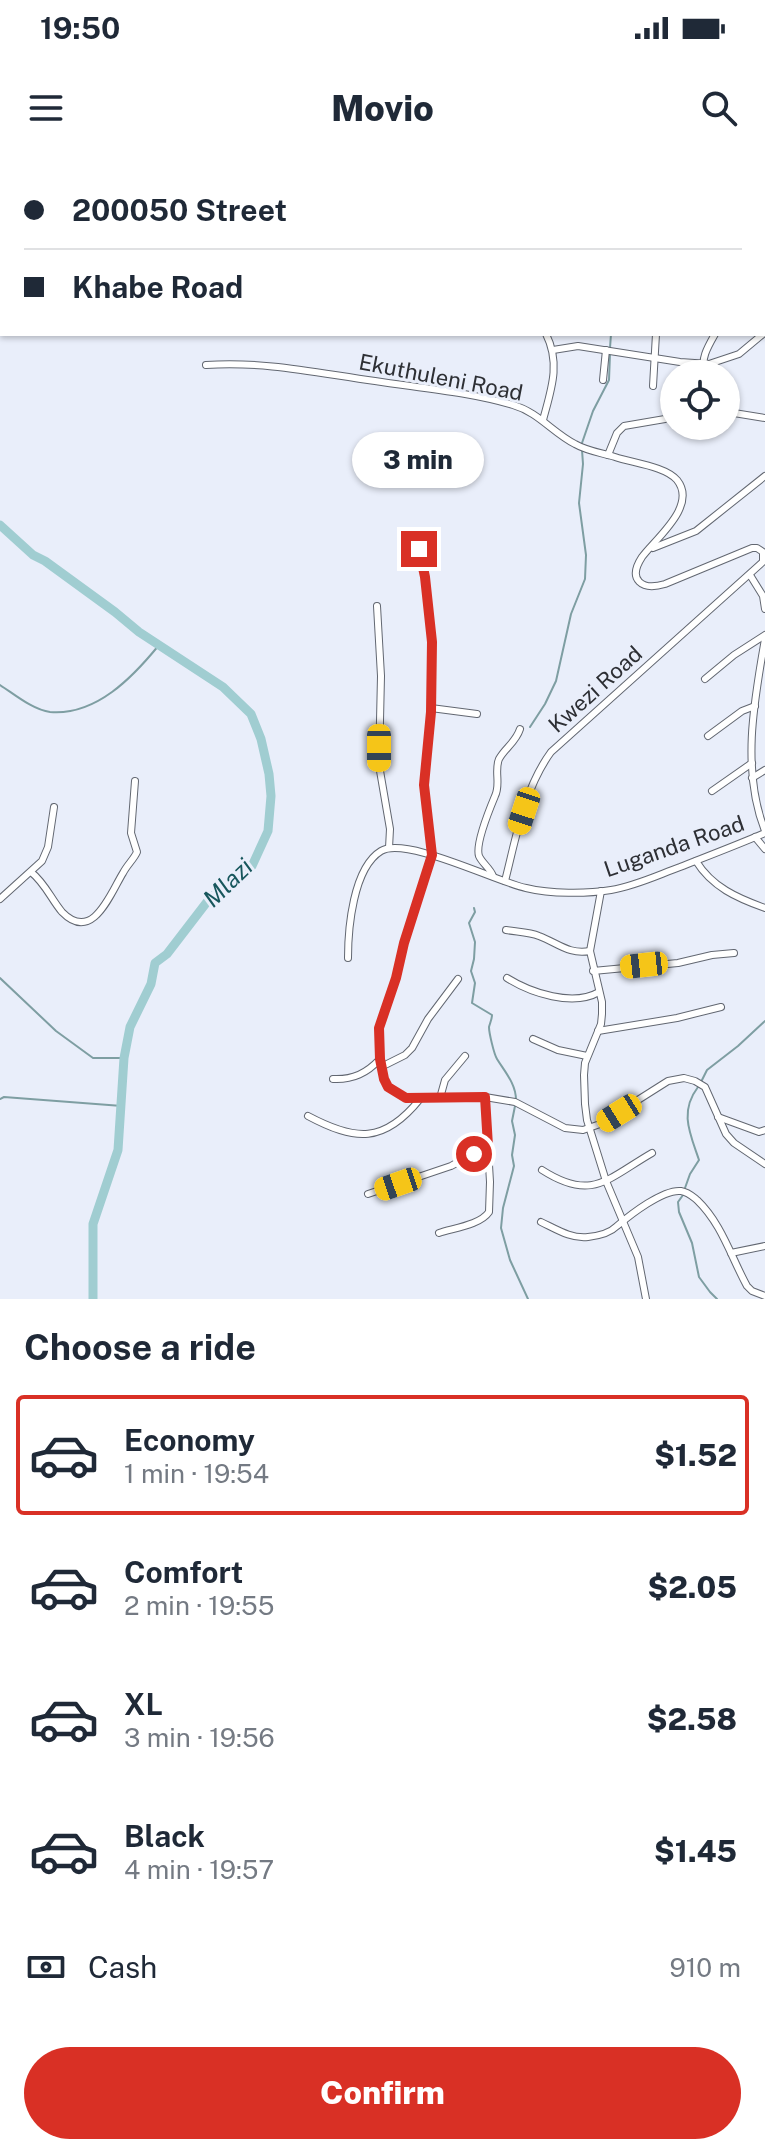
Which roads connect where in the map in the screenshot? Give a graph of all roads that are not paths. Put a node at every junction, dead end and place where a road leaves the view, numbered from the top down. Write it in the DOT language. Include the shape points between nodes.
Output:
graph roads {
  1 [pos="547,336"];
  2 [pos="656,336"];
  3 [pos="714,336"];
  4 [pos="760,336"];
  5 [pos="553,350"];
  6 [pos="606,350"];
  7 [pos="656,359"];
  8 [pos="665,360"];
  9 [pos="703,360"];
  10 [pos="724,360"];
  11 [pos="206,365"];
  12 [pos="603,380"];
  13 [pos="653,386"];
  14 [pos="740,414"];
  15 [pos="765,418"];
  16 [pos="543,420"];
  17 [pos="660,420"];
  18 [pos="608,455"];
  19 [pos="765,476"];
  20 [pos="413,538"];
  21 [pos="649,549"];
  22 [pos="764,561"];
  23 [pos="750,575"];
  24 [pos="377,606"];
  25 [pos="765,609"];
  26 [pos="765,637"];
  27 [pos="705,679"];
  28 [pos="765,685"];
  29 [pos="757,690"];
  30 [pos="755,706"];
  31 [pos="431,708"];
  32 [pos="477,714"];
  33 [pos="520,729"];
  34 [pos="708,736"];
  35 [pos="752,763"];
  36 [pos="765,770"];
  37 [pos="752,778"];
  38 [pos="135,781"];
  39 [pos="712,791"];
  40 [pos="54,807"];
  41 [pos="765,832"];
  42 [pos="755,837"];
  43 [pos="389,848"];
  44 [pos="765,849"];
  45 [pos="432,855"];
  46 [pos="696,861"];
  47 [pos="31,872"];
  48 [pos="493,876"];
  49 [pos="505,881"];
  50 [pos="601,891"];
  51 [pos="0,899"];
  52 [pos="765,908"];
  53 [pos="506,930"];
  54 [pos="590,951"];
  55 [pos="734,953"];
  56 [pos="348,958"];
  57 [pos="593,971"];
  58 [pos="507,978"];
  59 [pos="458,979"];
  60 [pos="599,992"];
  61 [pos="721,1007"];
  62 [pos="598,1031"];
  63 [pos="533,1039"];
  64 [pos="465,1056"];
  65 [pos="587,1056"];
  66 [pos="381,1063"];
  67 [pos="333,1079"];
  68 [pos="485,1097"];
  69 [pos="440,1098"];
  70 [pos="420,1099"];
  71 [pos="308,1116"];
  72 [pos="718,1117"];
  73 [pos="590,1129"];
  74 [pos="765,1130"];
  75 [pos="488,1146"];
  76 [pos="652,1153"];
  77 [pos="765,1164"];
  78 [pos="542,1170"];
  79 [pos="606,1181"];
  80 [pos="368,1194"];
  81 [pos="621,1220"];
  82 [pos="541,1222"];
  83 [pos="439,1233"];
  84 [pos="765,1246"];
  85 [pos="731,1253"];
  86 [pos="765,1296"];
  87 [pos="646,1299"];
  1 -- 5 [label="street"];
  2 -- 7 [label="street"];
  3 -- 9 [label="street"];
  4 -- 10 [label="street"];
  5 -- 6 [label="street"];
  5 -- 16 [label="street"];
  6 -- 7 [label="street"];
  6 -- 12 [label="street"];
  7 -- 8 [label="street"];
  7 -- 13 [label="street"];
  11 -- 16 [label="street, Ekuthuleni Road" via="263,364 454,393 514,405"];
  14 -- 15 [label="street"];
  16 -- 18 [label="street, Ekuthuleni Road" via="574,444"];
  17 -- 18 [label="street" via="620,429"];
  18 -- 21 [label="street, Ekuthuleni Road" via="670,475 682,490 674,520"];
  19 -- 21 [label="street" via="696,531"];
  20 -- 31 [label="street" via="422,557 430,618"];
  21 -- 22 [label="street, Ekuthuleni Road" via="636,574 641,584 653,588 752,548 763,552"];
  22 -- 23 [label="street, Kwezi Road"];
  23 -- 25 [label="street"];
  23 -- 49 [label="street, Kwezi Road" via="551,752 531,790"];
  24 -- 43 [label="street" via="379,765"];
  26 -- 27 [label="street"];
  26 -- 29 [label="street"];
  28 -- 29 [label="street"];
  29 -- 30 [label="street"];
  30 -- 34 [label="street"];
  30 -- 35 [label="street"];
  31 -- 32 [label="street"];
  31 -- 45 [label="street" via="424,785"];
  33 -- 48 [label="street" via="499,760 498,787 479,847"];
  35 -- 37 [label="street"];
  35 -- 39 [label="street"];
  36 -- 37 [label="street"];
  37 -- 41 [label="street"];
  38 -- 47 [label="street" via="131,833 137,852 110,900 88,921 63,913"];
  40 -- 47 [label="street" via="46,855"];
  41 -- 42 [label="street, Luganda Road"];
  42 -- 44 [label="street"];
  42 -- 46 [label="street, Luganda Road"];
  43 -- 45 [label="street, Luganda Road"];
  43 -- 56 [label="street" via="371,860 359,884"];
  45 -- 48 [label="street, Luganda Road"];
  45 -- 66 [label="street" via="379,1028"];
  46 -- 50 [label="street, Luganda Road"];
  46 -- 52 [label="street" via="725,891"];
  47 -- 51 [label="street"];
  48 -- 49 [label="street, Luganda Road"];
  49 -- 50 [label="street, Luganda Road" via="552,892"];
  50 -- 54 [label="street"];
  53 -- 54 [label="street" via="540,936 568,951"];
  54 -- 57 [label="street"];
  55 -- 57 [label="street"];
  57 -- 60 [label="street"];
  58 -- 60 [label="street" via="554,997"];
  59 -- 66 [label="street" via="412,1048"];
  60 -- 62 [label="street"];
  61 -- 62 [label="street"];
  62 -- 65 [label="street"];
  63 -- 65 [label="street"];
  64 -- 69 [label="street" via="445,1080"];
  65 -- 73 [label="street" via="584,1089"];
  66 -- 67 [label="street" via="350,1078"];
  66 -- 70 [label="street" via="388,1087"];
  68 -- 69 [label="street"];
  68 -- 73 [label="street" via="523,1105 574,1131"];
  68 -- 75 [label="street"];
  69 -- 70 [label="street"];
  70 -- 71 [label="street" via="401,1121 367,1134 342,1132"];
  72 -- 73 [label="street" via="705,1087 684,1078 668,1081"];
  72 -- 74 [label="street"];
  72 -- 77 [label="street" via="734,1143"];
  73 -- 79 [label="street"];
  75 -- 80 [label="street" via="451,1166"];
  75 -- 83 [label="street" via="488,1215"];
  76 -- 79 [label="street"];
  78 -- 79 [label="street" via="580,1187"];
  79 -- 81 [label="street"];
  81 -- 82 [label="street" via="607,1232 588,1237"];
  81 -- 85 [label="street" via="666,1194 687,1192 717,1226"];
  81 -- 87 [label="street" via="638,1257"];
  84 -- 85 [label="street"];
  85 -- 86 [label="street" via="747,1286"];
}
